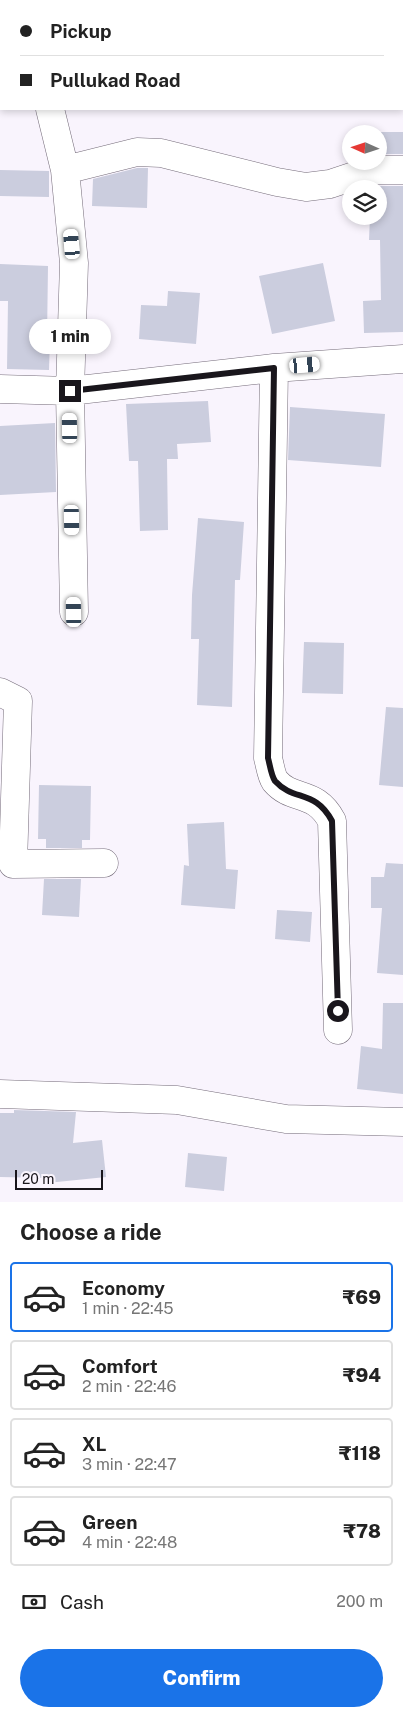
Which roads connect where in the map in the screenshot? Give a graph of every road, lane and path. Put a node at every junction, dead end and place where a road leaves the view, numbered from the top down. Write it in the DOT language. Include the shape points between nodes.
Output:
graph roads {
  1 [pos="50,110"];
  2 [pos="65,170"];
  3 [pos="403,170"];
  4 [pos="403,359"];
  5 [pos="274,368"];
  6 [pos="0,389"];
  7 [pos="70,391"];
  8 [pos="74,612"];
  9 [pos="0,692"];
  10 [pos="104,863"];
  11 [pos="338,1030"];
  12 [pos="0,1094"];
  13 [pos="403,1122"];
  1 -- 2 [label="street"];
  2 -- 3 [label="street" via="137,152 161,153 306,187 330,184 372,170"];
  2 -- 7 [label="street" via="74,263"];
  4 -- 5 [label="street"];
  5 -- 7 [label="street"];
  5 -- 11 [label="street" via="268,758 274,779 286,790 310,798 325,808 332,821"];
  6 -- 7 [label="street"];
  7 -- 8 [label="street"];
  9 -- 10 [label="street" via="18,701 13,864"];
  12 -- 13 [label="street" via="177,1100 286,1119"];
}
